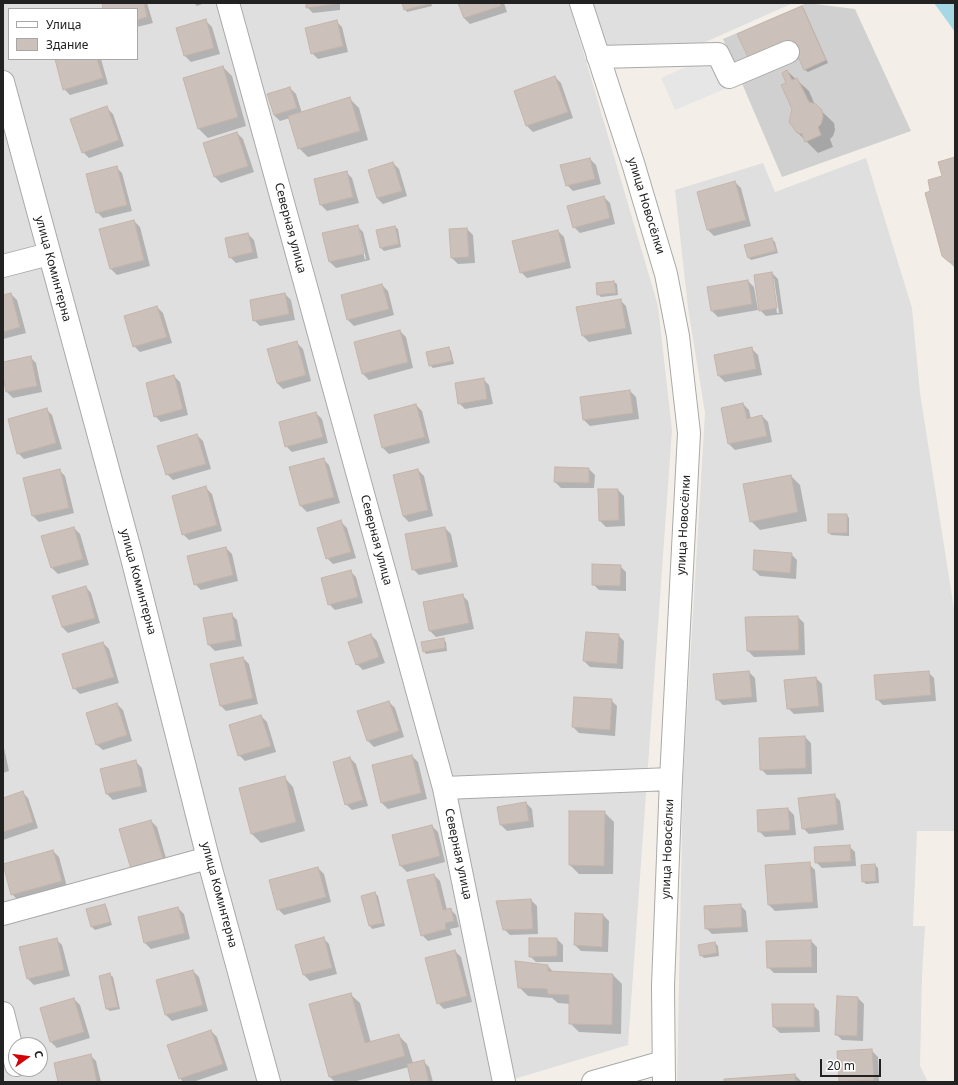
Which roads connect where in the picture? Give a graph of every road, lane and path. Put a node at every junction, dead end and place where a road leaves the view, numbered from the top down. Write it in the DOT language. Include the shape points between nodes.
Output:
graph roads {
  1 [pos="228,3"];
  2 [pos="581,3"];
  3 [pos="788,52"];
  4 [pos="598,57"];
  5 [pos="3,82"];
  6 [pos="49,254"];
  7 [pos="3,266"];
  8 [pos="671,779"];
  9 [pos="444,788"];
  10 [pos="208,858"];
  11 [pos="3,914"];
  12 [pos="3,1013"];
  13 [pos="9,1037"];
  14 [pos="663,1072"];
  15 [pos="269,1082"];
  16 [pos="504,1082"];
  17 [pos="593,1082"];
  1 -- 9 [label="street, Северная улица"];
  2 -- 4 [label="street, улица Новосёлки"];
  3 -- 4 [label="street" via="729,76 718,54"];
  4 -- 8 [label="street, улица Новосёлки" via="666,274 678,336 689,433"];
  5 -- 6 [label="street, улица Коминтерна"];
  6 -- 7 [label="street"];
  6 -- 10 [label="street, улица Коминтерна" via="131,554"];
  8 -- 9 [label="street"];
  8 -- 14 [label="street, улица Новосёлки" via="663,986"];
  9 -- 16 [label="street, Северная улица"];
  10 -- 11 [label="street"];
  10 -- 15 [label="street, улица Коминтерна"];
  12 -- 13 [label="street"];
  14 -- 17 [label="street"];
}
